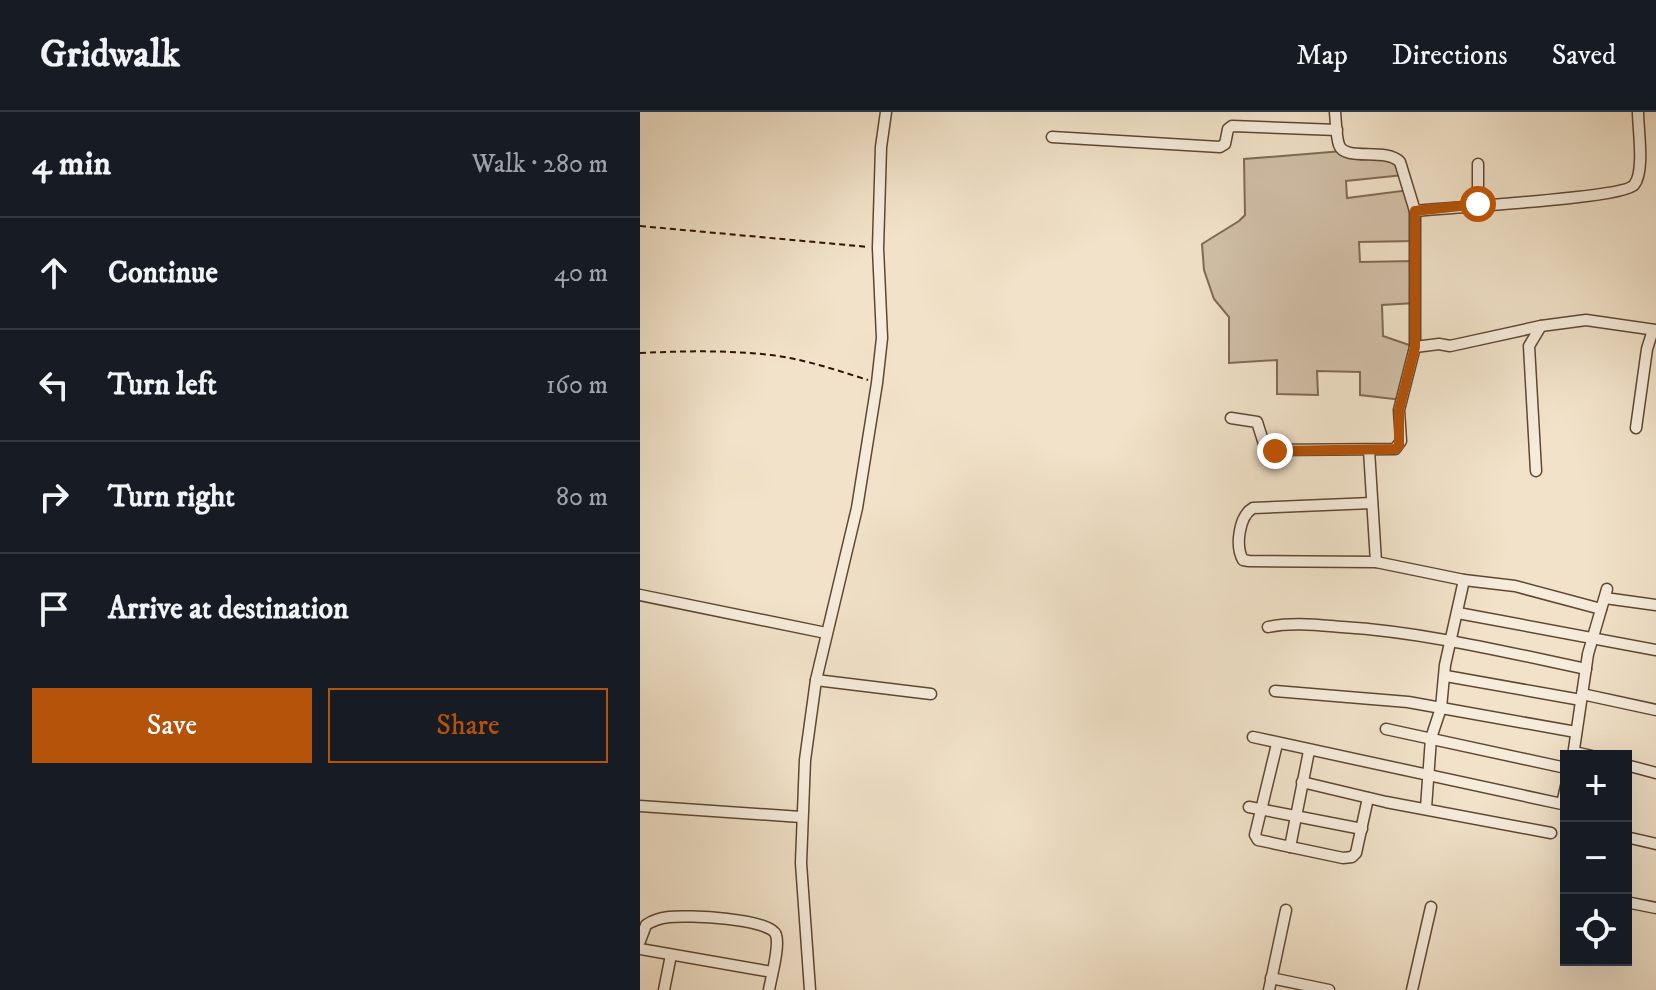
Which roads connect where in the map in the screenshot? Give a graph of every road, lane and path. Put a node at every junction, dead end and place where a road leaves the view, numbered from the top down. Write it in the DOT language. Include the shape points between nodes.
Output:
graph roads {
  1 [pos="886,112"];
  2 [pos="1335,112"];
  3 [pos="1638,112"];
  4 [pos="1337,130"];
  5 [pos="1052,137"];
  6 [pos="1478,164"];
  7 [pos="1478,204"];
  8 [pos="1415,211"];
  9 [pos="640,226"];
  10 [pos="878,248"];
  11 [pos="1541,326"];
  12 [pos="1655,330"];
  13 [pos="1415,347"];
  14 [pos="640,353"];
  15 [pos="877,383"];
  16 [pos="1231,418"];
  17 [pos="1636,428"];
  18 [pos="1369,450"];
  19 [pos="1536,471"];
  20 [pos="1372,503"];
  21 [pos="1376,562"];
  22 [pos="1464,580"];
  23 [pos="640,595"];
  24 [pos="1604,599"];
  25 [pos="1656,605"];
  26 [pos="1458,613"];
  27 [pos="1268,627"];
  28 [pos="826,633"];
  29 [pos="1592,639"];
  30 [pos="1450,641"];
  31 [pos="1656,650"];
  32 [pos="1586,669"];
  33 [pos="1446,676"];
  34 [pos="816,680"];
  35 [pos="1275,691"];
  36 [pos="931,694"];
  37 [pos="1582,697"];
  38 [pos="1441,708"];
  39 [pos="1656,710"];
  40 [pos="1386,729"];
  41 [pos="1576,732"];
  42 [pos="1253,737"];
  43 [pos="1431,738"];
  44 [pos="1277,744"];
  45 [pos="1574,750"];
  46 [pos="1309,751"];
  47 [pos="1560,767"];
  48 [pos="1632,767"];
  49 [pos="1429,773"];
  50 [pos="1656,773"];
  51 [pos="1302,782"];
  52 [pos="1368,798"];
  53 [pos="1560,804"];
  54 [pos="640,806"];
  55 [pos="1249,807"];
  56 [pos="1426,808"];
  57 [pos="1261,810"];
  58 [pos="1295,816"];
  59 [pos="801,817"];
  60 [pos="1362,829"];
  61 [pos="1551,833"];
  62 [pos="1632,838"];
  63 [pos="1656,844"];
  64 [pos="1290,847"];
  65 [pos="1632,903"];
  66 [pos="1431,907"];
  67 [pos="1656,908"];
  68 [pos="1286,910"];
  69 [pos="640,941"];
  70 [pos="640,949"];
  71 [pos="671,955"];
  72 [pos="772,972"];
  73 [pos="1271,978"];
  74 [pos="664,990"];
  75 [pos="769,990"];
  76 [pos="810,990"];
  77 [pos="1269,990"];
  78 [pos="1329,990"];
  79 [pos="1412,990"];
  1 -- 10 [label="street"];
  2 -- 4 [label="street"];
  3 -- 7 [label="street" via="1640,171 1629,189 1579,198"];
  4 -- 5 [label="street" via="1232,126 1220,147"];
  4 -- 8 [label="street" via="1343,151 1395,156"];
  6 -- 7 [label="street"];
  7 -- 8 [label="street"];
  8 -- 13 [label="street"];
  9 -- 10 [label="path"];
  10 -- 15 [label="street" via="882,338"];
  11 -- 12 [label="street" via="1586,320"];
  11 -- 13 [label="street" via="1450,346"];
  11 -- 19 [label="street" via="1529,346"];
  12 -- 17 [label="street" via="1647,349"];
  13 -- 18 [label="street" via="1399,410 1399,446"];
  14 -- 15 [label="path" via="772,355"];
  15 -- 28 [label="street" via="857,508"];
  16 -- 18 [label="street" via="1257,422 1269,450"];
  18 -- 20 [label="street"];
  20 -- 21 [label="street"];
  20 -- 21 [label="street" via="1253,508 1242,522 1239,554 1249,561"];
  21 -- 22 [label="street"];
  22 -- 24 [label="street"];
  22 -- 26 [label="street"];
  23 -- 28 [label="street"];
  24 -- 25 [label="street"];
  24 -- 29 [label="street"];
  26 -- 29 [label="street"];
  26 -- 30 [label="street"];
  27 -- 30 [label="street" via="1359,628"];
  28 -- 34 [label="street"];
  29 -- 31 [label="street"];
  29 -- 32 [label="street"];
  30 -- 32 [label="street"];
  30 -- 33 [label="street"];
  32 -- 37 [label="street"];
  33 -- 37 [label="street"];
  33 -- 38 [label="street"];
  34 -- 36 [label="street"];
  34 -- 59 [label="street"];
  35 -- 38 [label="street"];
  37 -- 39 [label="street"];
  37 -- 41 [label="street"];
  38 -- 41 [label="street"];
  38 -- 43 [label="street"];
  40 -- 43 [label="street"];
  41 -- 45 [label="street"];
  42 -- 44 [label="street"];
  43 -- 47 [label="street"];
  43 -- 49 [label="street"];
  44 -- 46 [label="street"];
  44 -- 57 [label="street"];
  46 -- 49 [label="street"];
  46 -- 51 [label="street"];
  48 -- 50 [label="street"];
  49 -- 53 [label="street"];
  49 -- 56 [label="street"];
  51 -- 52 [label="street"];
  51 -- 58 [label="street"];
  52 -- 56 [label="street"];
  52 -- 60 [label="street"];
  54 -- 59 [label="street"];
  55 -- 57 [label="street"];
  56 -- 61 [label="street"];
  57 -- 58 [label="street"];
  57 -- 64 [label="street" via="1255,837"];
  58 -- 60 [label="street"];
  58 -- 64 [label="street"];
  59 -- 76 [label="street"];
  60 -- 64 [label="street" via="1352,857"];
  62 -- 63 [label="street"];
  65 -- 67 [label="street"];
  66 -- 79 [label="street"];
  68 -- 73 [label="street"];
  69 -- 72 [label="street" via="646,925 672,917 753,922 776,934"];
  70 -- 71 [label="street"];
  71 -- 72 [label="street"];
  71 -- 74 [label="street"];
  72 -- 75 [label="street"];
  73 -- 77 [label="street"];
  73 -- 78 [label="street"];
}
